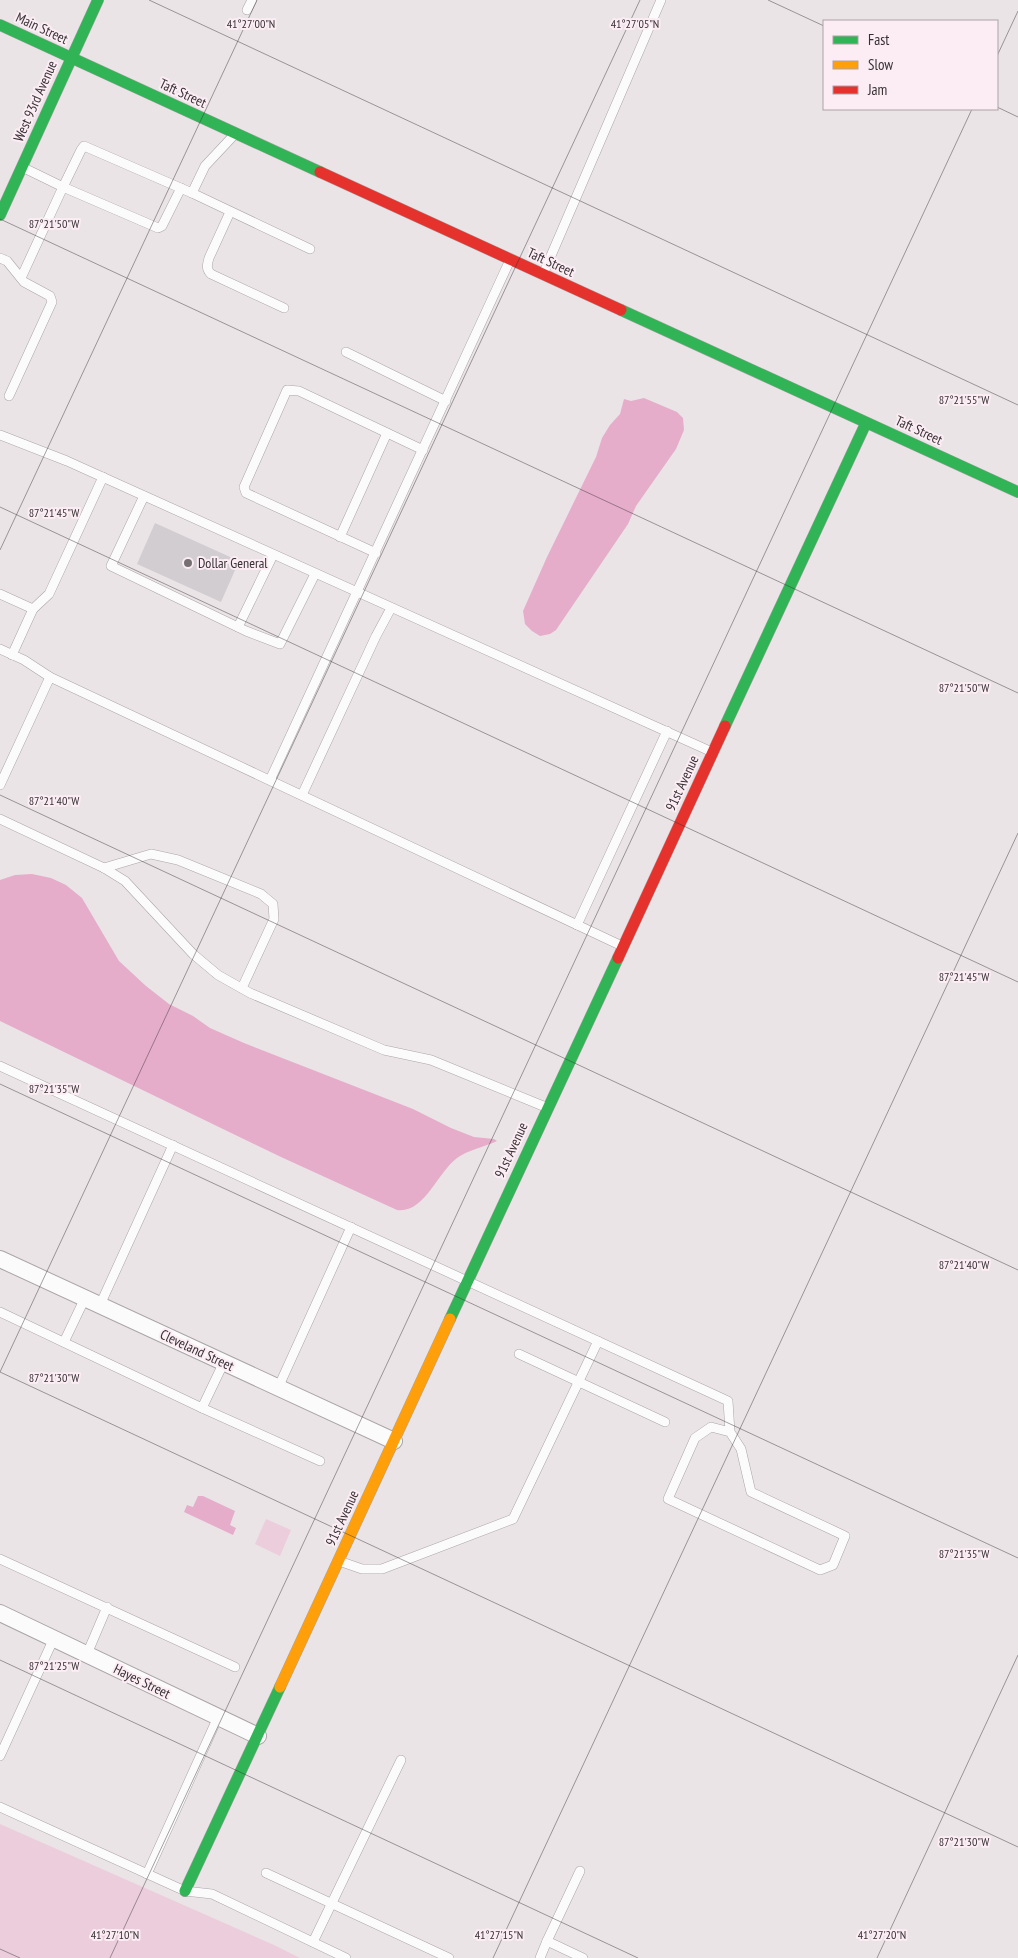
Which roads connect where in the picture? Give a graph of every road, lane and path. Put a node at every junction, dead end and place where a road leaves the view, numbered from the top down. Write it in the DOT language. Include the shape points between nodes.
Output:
graph roads {
  1 [pos="98,0"];
  2 [pos="252,0"];
  3 [pos="661,0"];
  4 [pos="247,10"];
  5 [pos="0,25"];
  6 [pos="71,58"];
  7 [pos="235,134"];
  8 [pos="22,167"];
  9 [pos="62,187"];
  10 [pos="181,188"];
  11 [pos="192,193"];
  12 [pos="230,212"];
  13 [pos="0,215"];
  14 [pos="310,249"];
  15 [pos="0,258"];
  16 [pos="510,260"];
  17 [pos="543,275"];
  18 [pos="20,278"];
  19 [pos="284,308"];
  20 [pos="346,352"];
  21 [pos="9,396"];
  22 [pos="446,400"];
  23 [pos="866,422"];
  24 [pos="387,433"];
  25 [pos="0,435"];
  26 [pos="423,450"];
  27 [pos="103,477"];
  28 [pos="1018,492"];
  29 [pos="144,496"];
  30 [pos="340,537"];
  31 [pos="273,554"];
  32 [pos="376,554"];
  33 [pos="315,574"];
  34 [pos="358,593"];
  35 [pos="0,594"];
  36 [pos="391,608"];
  37 [pos="33,609"];
  38 [pos="238,627"];
  39 [pos="0,648"];
  40 [pos="12,655"];
  41 [pos="50,677"];
  42 [pos="667,731"];
  43 [pos="713,752"];
  44 [pos="270,780"];
  45 [pos="0,786"];
  46 [pos="302,796"];
  47 [pos="0,819"];
  48 [pos="104,868"];
  49 [pos="577,924"];
  50 [pos="622,946"];
  51 [pos="242,988"];
  52 [pos="0,1066"];
  53 [pos="548,1108"];
  54 [pos="173,1145"];
  55 [pos="351,1227"];
  56 [pos="0,1259"];
  57 [pos="468,1282"];
  58 [pos="85,1298"];
  59 [pos="100,1305"];
  60 [pos="0,1312"];
  61 [pos="598,1341"];
  62 [pos="64,1342"];
  63 [pos="519,1354"];
  64 [pos="224,1362"];
  65 [pos="579,1382"];
  66 [pos="278,1388"];
  67 [pos="202,1408"];
  68 [pos="665,1422"];
  69 [pos="730,1432"];
  70 [pos="394,1441"];
  71 [pos="320,1461"];
  72 [pos="0,1559"];
  73 [pos="338,1561"];
  74 [pos="108,1608"];
  75 [pos="0,1613"];
  76 [pos="54,1638"];
  77 [pos="87,1654"];
  78 [pos="235,1667"];
  79 [pos="218,1717"];
  80 [pos="258,1736"];
  81 [pos="0,1756"];
  82 [pos="400,1760"];
  83 [pos="0,1807"];
  84 [pos="580,1871"];
  85 [pos="266,1873"];
  86 [pos="147,1874"];
  87 [pos="185,1891"];
  88 [pos="332,1903"];
  89 [pos="547,1941"];
  90 [pos="313,1942"];
  91 [pos="346,1958"];
  92 [pos="449,1958"];
  93 [pos="540,1958"];
  94 [pos="584,1958"];
  1 -- 6 [label="street, West 93rd Avenue"];
  2 -- 4 [label="lane"];
  3 -- 17 [label="lane"];
  5 -- 6 [label="street, Main Street"];
  6 -- 7 [label="street, Taft Street"];
  6 -- 8 [label="street, West 93rd Avenue"];
  7 -- 11 [label="lane" via="205,166"];
  7 -- 16 [label="street, Taft Street"];
  8 -- 9 [label="lane"];
  8 -- 13 [label="street, West 93rd Avenue"];
  9 -- 10 [label="lane" via="158,228"];
  9 -- 10 [label="lane" via="84,146"];
  9 -- 18 [label="lane"];
  10 -- 11 [label="lane"];
  11 -- 12 [label="lane"];
  12 -- 14 [label="lane"];
  12 -- 19 [label="lane" via="209,258 207,271"];
  15 -- 18 [label="lane" via="7,261"];
  16 -- 17 [label="street, Taft Street"];
  16 -- 22 [label="lane"];
  17 -- 23 [label="street, Taft Street"];
  18 -- 21 [label="lane" via="50,296 52,302"];
  20 -- 22 [label="lane"];
  22 -- 26 [label="lane"];
  23 -- 28 [label="street, Taft Street"];
  23 -- 43 [label="street, 91st Avenue"];
  24 -- 26 [label="lane"];
  24 -- 30 [label="lane"];
  24 -- 30 [label="lane" via="298,391 288,390 244,487 246,493"];
  25 -- 27 [label="lane"];
  26 -- 32 [label="lane"];
  27 -- 29 [label="lane"];
  27 -- 37 [label="lane" via="49,594"];
  29 -- 31 [label="lane"];
  29 -- 38 [label="lane" via="111,566"];
  30 -- 32 [label="lane"];
  31 -- 33 [label="lane"];
  31 -- 38 [label="lane"];
  32 -- 34 [label="lane"];
  33 -- 34 [label="lane"];
  33 -- 38 [label="lane" via="280,644"];
  34 -- 36 [label="lane"];
  34 -- 44 [label="lane"];
  35 -- 37 [label="lane"];
  36 -- 42 [label="lane"];
  36 -- 46 [label="lane"];
  37 -- 40 [label="lane"];
  39 -- 40 [label="lane"];
  40 -- 41 [label="lane"];
  41 -- 44 [label="lane"];
  41 -- 45 [label="lane"];
  42 -- 43 [label="lane"];
  42 -- 49 [label="lane"];
  43 -- 50 [label="street, 91st Avenue"];
  44 -- 46 [label="lane"];
  46 -- 49 [label="lane"];
  47 -- 48 [label="lane"];
  48 -- 51 [label="lane" via="125,881 193,954 218,975"];
  48 -- 51 [label="lane" via="151,854 178,860 261,894 273,904 274,919"];
  49 -- 50 [label="lane"];
  50 -- 53 [label="street, 91st Avenue"];
  51 -- 53 [label="lane" via="384,1050 431,1060"];
  52 -- 54 [label="lane"];
  53 -- 57 [label="street, 91st Avenue"];
  54 -- 55 [label="lane"];
  54 -- 59 [label="lane"];
  55 -- 57 [label="lane"];
  55 -- 66 [label="lane"];
  56 -- 58 [label="street, Cleveland Street"];
  57 -- 61 [label="lane"];
  57 -- 70 [label="street, 91st Avenue"];
  58 -- 59 [label="street, Cleveland Street"];
  58 -- 62 [label="lane"];
  59 -- 64 [label="street, Cleveland Street"];
  60 -- 62 [label="lane"];
  61 -- 65 [label="lane"];
  61 -- 69 [label="lane" via="728,1401"];
  62 -- 67 [label="lane"];
  63 -- 65 [label="lane"];
  64 -- 66 [label="street, Cleveland Street"];
  64 -- 67 [label="lane"];
  65 -- 68 [label="lane"];
  65 -- 73 [label="lane" via="513,1519 382,1569 362,1568"];
  66 -- 70 [label="street, Cleveland Street"];
  67 -- 71 [label="lane"];
  69 -- 69 [label="lane" via="741,1449 751,1492 845,1536 833,1565 820,1570 668,1499 695,1438 711,1427"];
  70 -- 73 [label="street, 91st Avenue"];
  72 -- 74 [label="lane"];
  73 -- 80 [label="street, 91st Avenue"];
  74 -- 77 [label="lane"];
  74 -- 78 [label="lane"];
  75 -- 76 [label="street, Hayes Street"];
  76 -- 77 [label="street, Hayes Street"];
  76 -- 81 [label="lane"];
  77 -- 79 [label="street, Hayes Street"];
  79 -- 80 [label="street, Hayes Street"];
  79 -- 86 [label="lane"];
  80 -- 87 [label="street, 91st Avenue"];
  82 -- 88 [label="lane"];
  83 -- 86 [label="lane"];
  84 -- 89 [label="lane"];
  85 -- 88 [label="lane"];
  86 -- 87 [label="lane"];
  87 -- 90 [label="lane" via="212,1894"];
  88 -- 90 [label="lane"];
  88 -- 92 [label="lane"];
  89 -- 93 [label="lane"];
  89 -- 94 [label="lane"];
  90 -- 91 [label="lane"];
}
